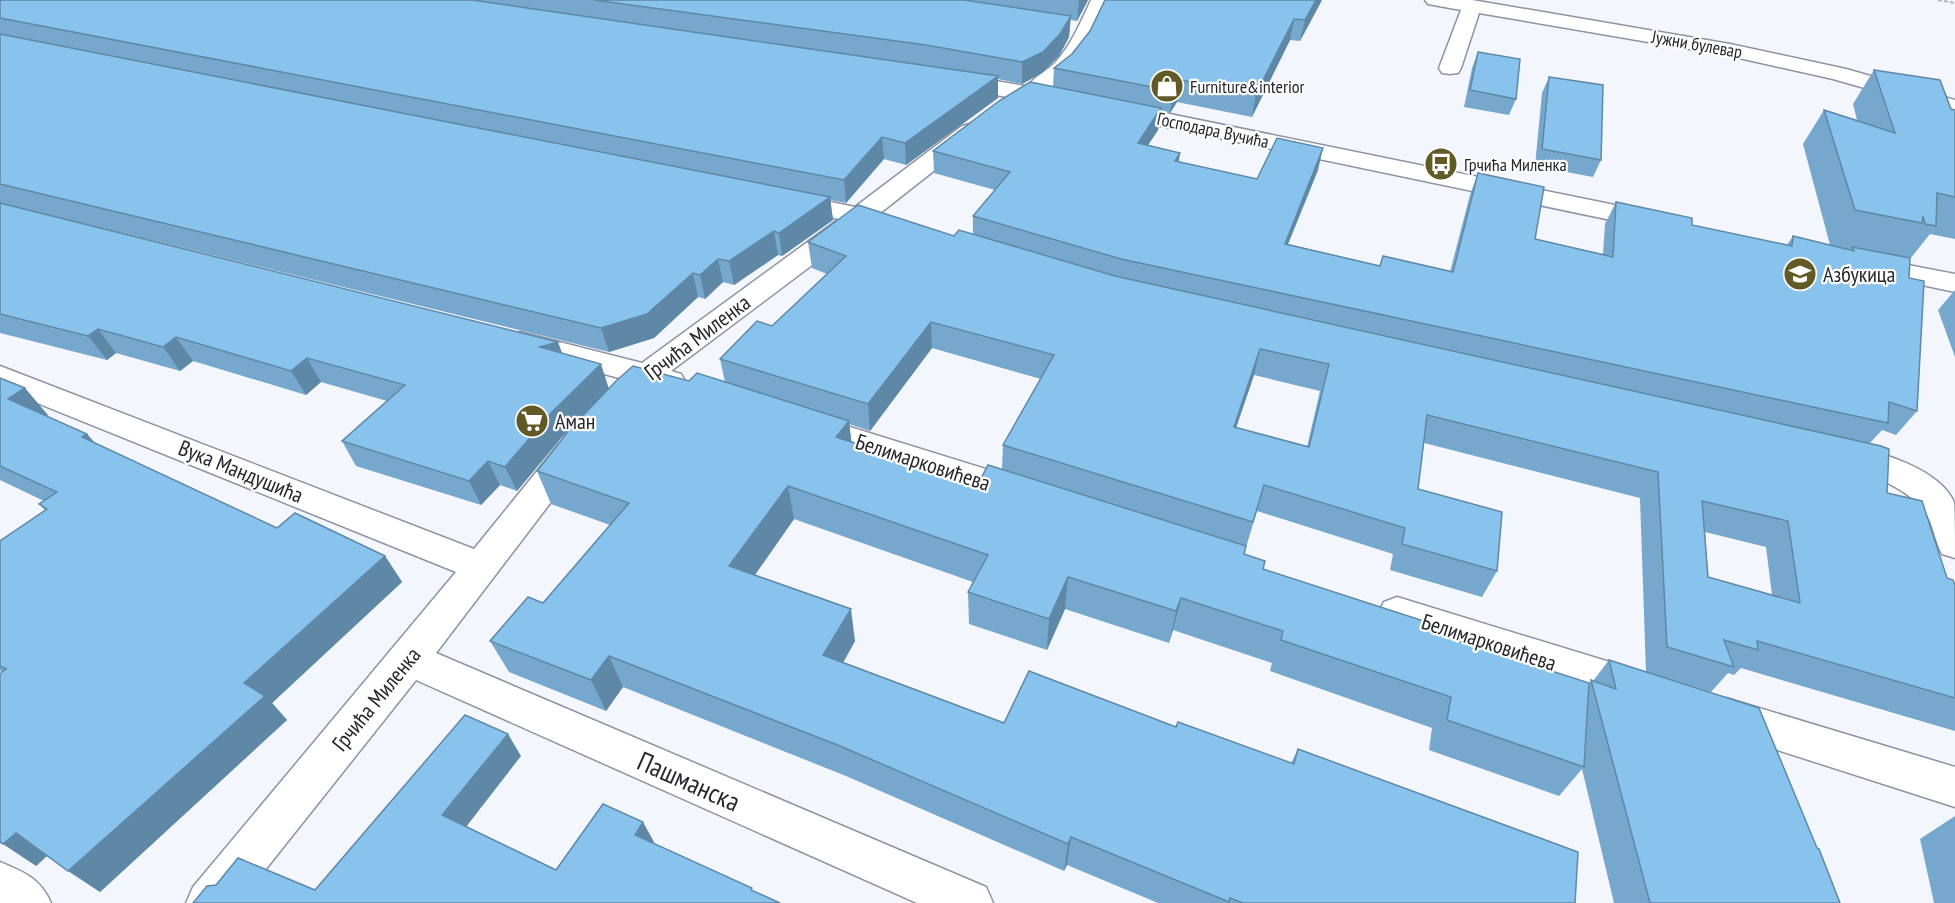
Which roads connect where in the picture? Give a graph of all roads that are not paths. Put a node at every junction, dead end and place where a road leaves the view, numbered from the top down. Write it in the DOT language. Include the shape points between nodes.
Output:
graph roads {
  1 [pos="1101,0"];
  2 [pos="1435,0"];
  3 [pos="1472,6"];
  4 [pos="1064,28"];
  5 [pos="1087,31"];
  6 [pos="1450,68"];
  7 [pos="936,78"];
  8 [pos="1025,93"];
  9 [pos="1955,107"];
  10 [pos="761,195"];
  11 [pos="860,216"];
  12 [pos="1675,225"];
  13 [pos="908,231"];
  14 [pos="1838,259"];
  15 [pos="1955,283"];
  16 [pos="492,335"];
  17 [pos="647,374"];
  18 [pos="0,375"];
  19 [pos="695,389"];
  20 [pos="775,415"];
  21 [pos="1819,450"];
  22 [pos="1048,502"];
  23 [pos="1955,544"];
  24 [pos="482,567"];
  25 [pos="1367,603"];
  26 [pos="409,659"];
  27 [pos="1760,726"];
  28 [pos="1776,771"];
  29 [pos="1955,787"];
  30 [pos="0,885"];
  31 [pos="28,903"];
  32 [pos="209,903"];
  33 [pos="970,903"];
  1 -- 5 [label="street, Грчића Миленка"];
  2 -- 3 [label="street, Јужни булевар"];
  3 -- 6 [label="street"];
  3 -- 9 [label="street, Јужни булевар" via="1779,60"];
  4 -- 5 [label="street"];
  5 -- 8 [label="street, Грчића Миленка" via="1056,75"];
  7 -- 8 [label="street, Господара Вучића"];
  8 -- 11 [label="street, Грчића Миленка" via="989,116"];
  8 -- 12 [label="street, Господара Вучића"];
  10 -- 11 [label="street"];
  11 -- 13 [label="street"];
  11 -- 17 [label="street, Грчића Миленка"];
  14 -- 15 [label="street"];
  16 -- 17 [label="street"];
  17 -- 19 [label="street"];
  17 -- 24 [label="street, Грчића Миленка" via="603,415"];
  18 -- 24 [label="street, Вука Мандушића"];
  20 -- 22 [label="street, Белимарковићева"];
  21 -- 23 [label="street" via="1865,460 1911,481 1932,498 1944,515"];
  24 -- 26 [label="street, Грчића Миленка"];
  25 -- 27 [label="street, Белимарковићева"];
  26 -- 32 [label="street, Грчића Миленка"];
  26 -- 33 [label="street, Пашманска"];
  27 -- 28 [label="street"];
  27 -- 29 [label="street, Белимарковићева"];
  30 -- 31 [label="street"];
}
